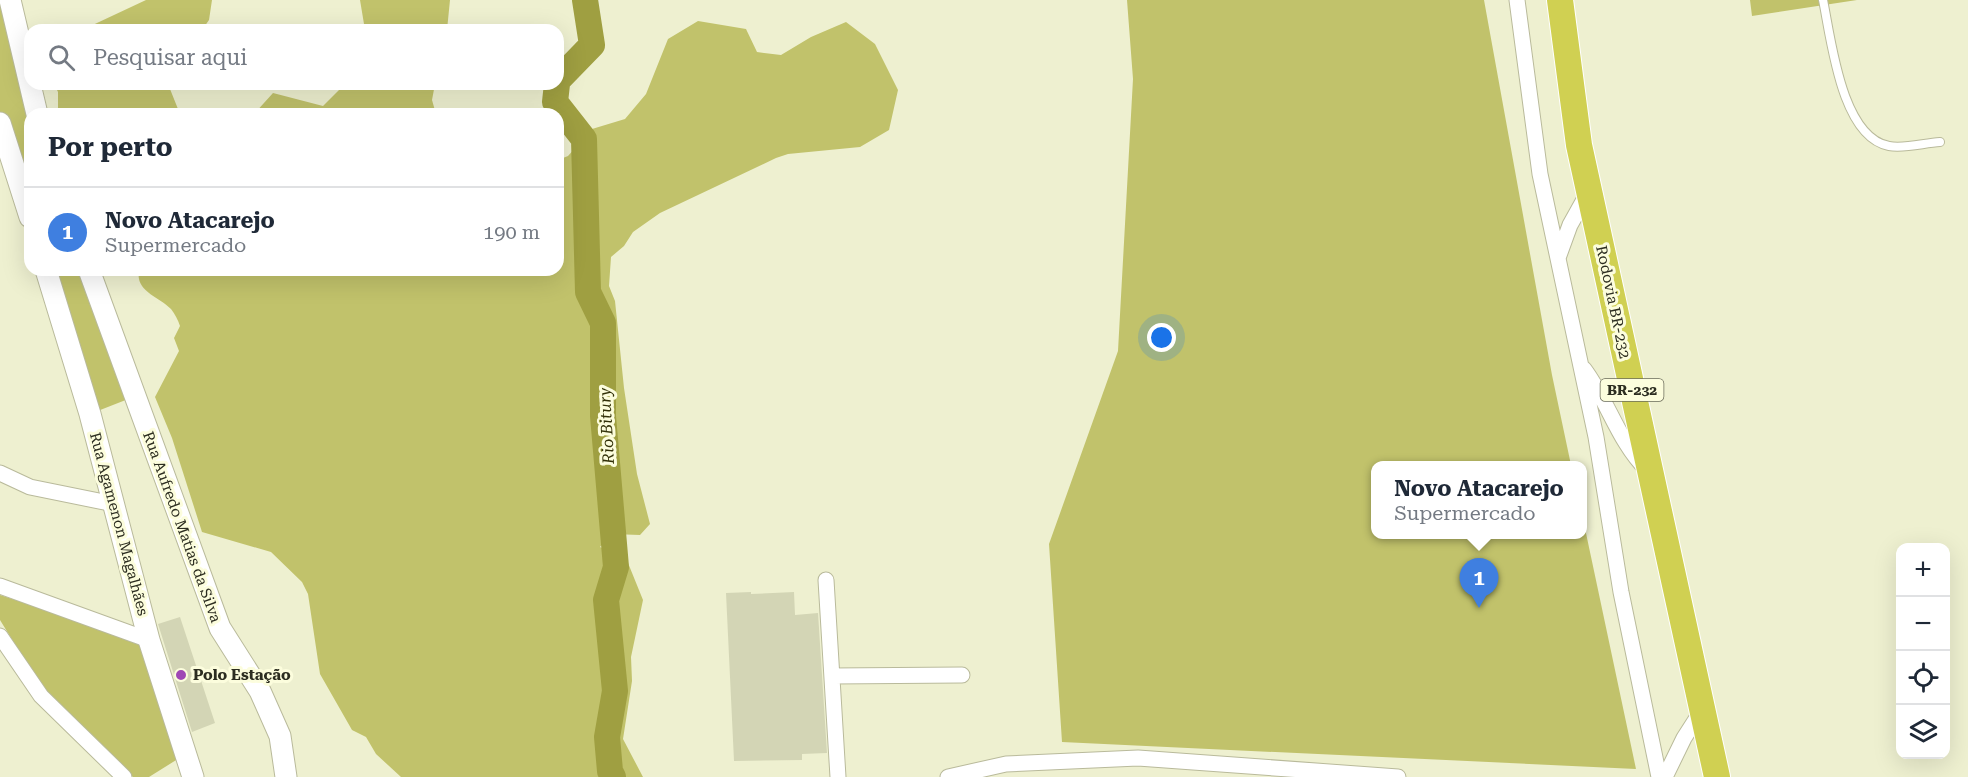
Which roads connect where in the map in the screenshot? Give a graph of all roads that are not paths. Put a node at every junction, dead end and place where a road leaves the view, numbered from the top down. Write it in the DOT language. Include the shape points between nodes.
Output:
graph roads {
  1 [pos="10,0"];
  2 [pos="1517,0"];
  3 [pos="1560,0"];
  4 [pos="1823,0"];
  5 [pos="24,59"];
  6 [pos="31,90"];
  7 [pos="36,108"];
  8 [pos="2,134"];
  9 [pos="1940,142"];
  10 [pos="1589,191"];
  11 [pos="24,200"];
  12 [pos="1558,258"];
  13 [pos="48,276"];
  14 [pos="91,276"];
  15 [pos="1580,364"];
  16 [pos="0,473"];
  17 [pos="1651,473"];
  18 [pos="114,504"];
  19 [pos="826,580"];
  20 [pos="0,586"];
  21 [pos="0,636"];
  22 [pos="149,640"];
  23 [pos="962,675"];
  24 [pos="832,676"];
  25 [pos="1702,710"];
  26 [pos="124,777"];
  27 [pos="193,777"];
  28 [pos="286,777"];
  29 [pos="838,777"];
  30 [pos="948,777"];
  31 [pos="1398,777"];
  32 [pos="1659,777"];
  33 [pos="1665,777"];
  34 [pos="1717,777"];
  1 -- 5 [label="main road"];
  2 -- 12 [label="street" via="1540,174"];
  3 -- 10 [label="highway, Rodovia BR-232 / BR-232"];
  4 -- 9 [label="lane" via="1842,91 1861,125 1874,140 1889,146"];
  6 -- 7 [label="main road"];
  8 -- 11 [label="main road"];
  10 -- 12 [label="street"];
  10 -- 17 [label="highway, Rodovia BR-232 / BR-232"];
  12 -- 15 [label="street"];
  13 -- 18 [label="main road, Rua Agamenon Magalhães"];
  14 -- 28 [label="main road, Rua Aufredo Matias da Silva" via="220,628 260,691 279,736"];
  15 -- 17 [label="street" via="1608,404 1631,454"];
  15 -- 32 [label="street"];
  16 -- 18 [label="street" via="30,487"];
  17 -- 25 [label="highway, Rodovia BR-232 / BR-232"];
  18 -- 22 [label="main road, Rua Agamenon Magalhães"];
  19 -- 24 [label="street"];
  20 -- 22 [label="street"];
  21 -- 26 [label="street" via="41,696"];
  22 -- 27 [label="main road, Rua Agamenon Magalhães"];
  23 -- 24 [label="street"];
  24 -- 29 [label="street"];
  25 -- 33 [label="street"];
  25 -- 34 [label="highway, Rodovia BR-232 / BR-232"];
  30 -- 31 [label="street" via="1006,764 1138,758"];
}
